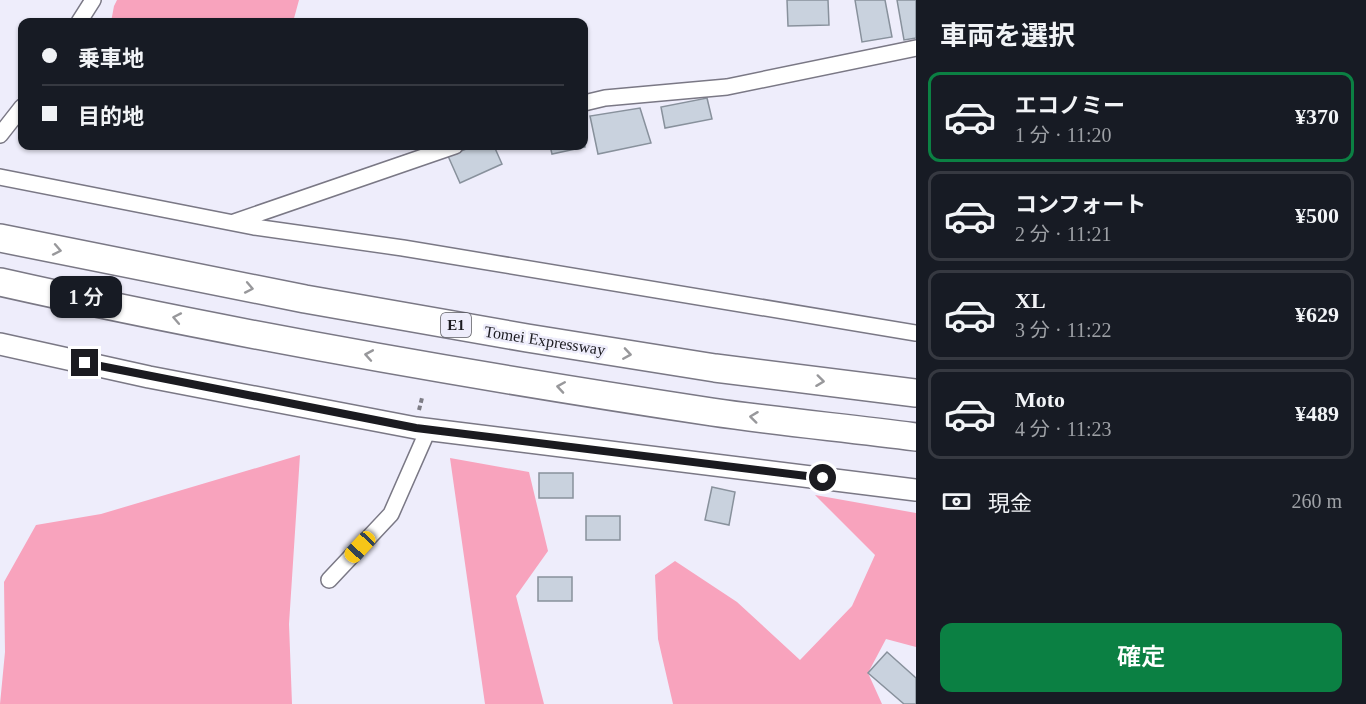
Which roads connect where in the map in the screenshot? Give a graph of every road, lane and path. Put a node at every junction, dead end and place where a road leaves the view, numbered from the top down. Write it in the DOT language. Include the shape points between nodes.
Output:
graph roads {
  1 [pos="93,0"];
  2 [pos="82,18"];
  3 [pos="914,49"];
  4 [pos="588,102"];
  5 [pos="18,112"];
  6 [pos="0,135"];
  7 [pos="443,150"];
  8 [pos="0,177"];
  9 [pos="232,222"];
  10 [pos="0,238"];
  11 [pos="0,282"];
  12 [pos="916,333"];
  13 [pos="0,344"];
  14 [pos="916,393"];
  15 [pos="428,430"];
  16 [pos="916,437"];
  17 [pos="916,490"];
  18 [pos="329,580"];
  1 -- 2 [label="street"];
  3 -- 4 [label="street" via="727,87"];
  5 -- 6 [label="street"];
  7 -- 9 [label="street"];
  8 -- 9 [label="street"];
  9 -- 12 [label="street"];
  10 -- 14 [label="highway, Tomei Expressway / E1, one-way" via="305,299 516,336 715,368"];
  16 -- 11 [label="highway, one-way" via="714,412 515,380 303,344"];
  13 -- 15 [label="street" via="149,377"];
  15 -- 17 [label="street"];
  15 -- 18 [label="street" via="391,514"];
}
